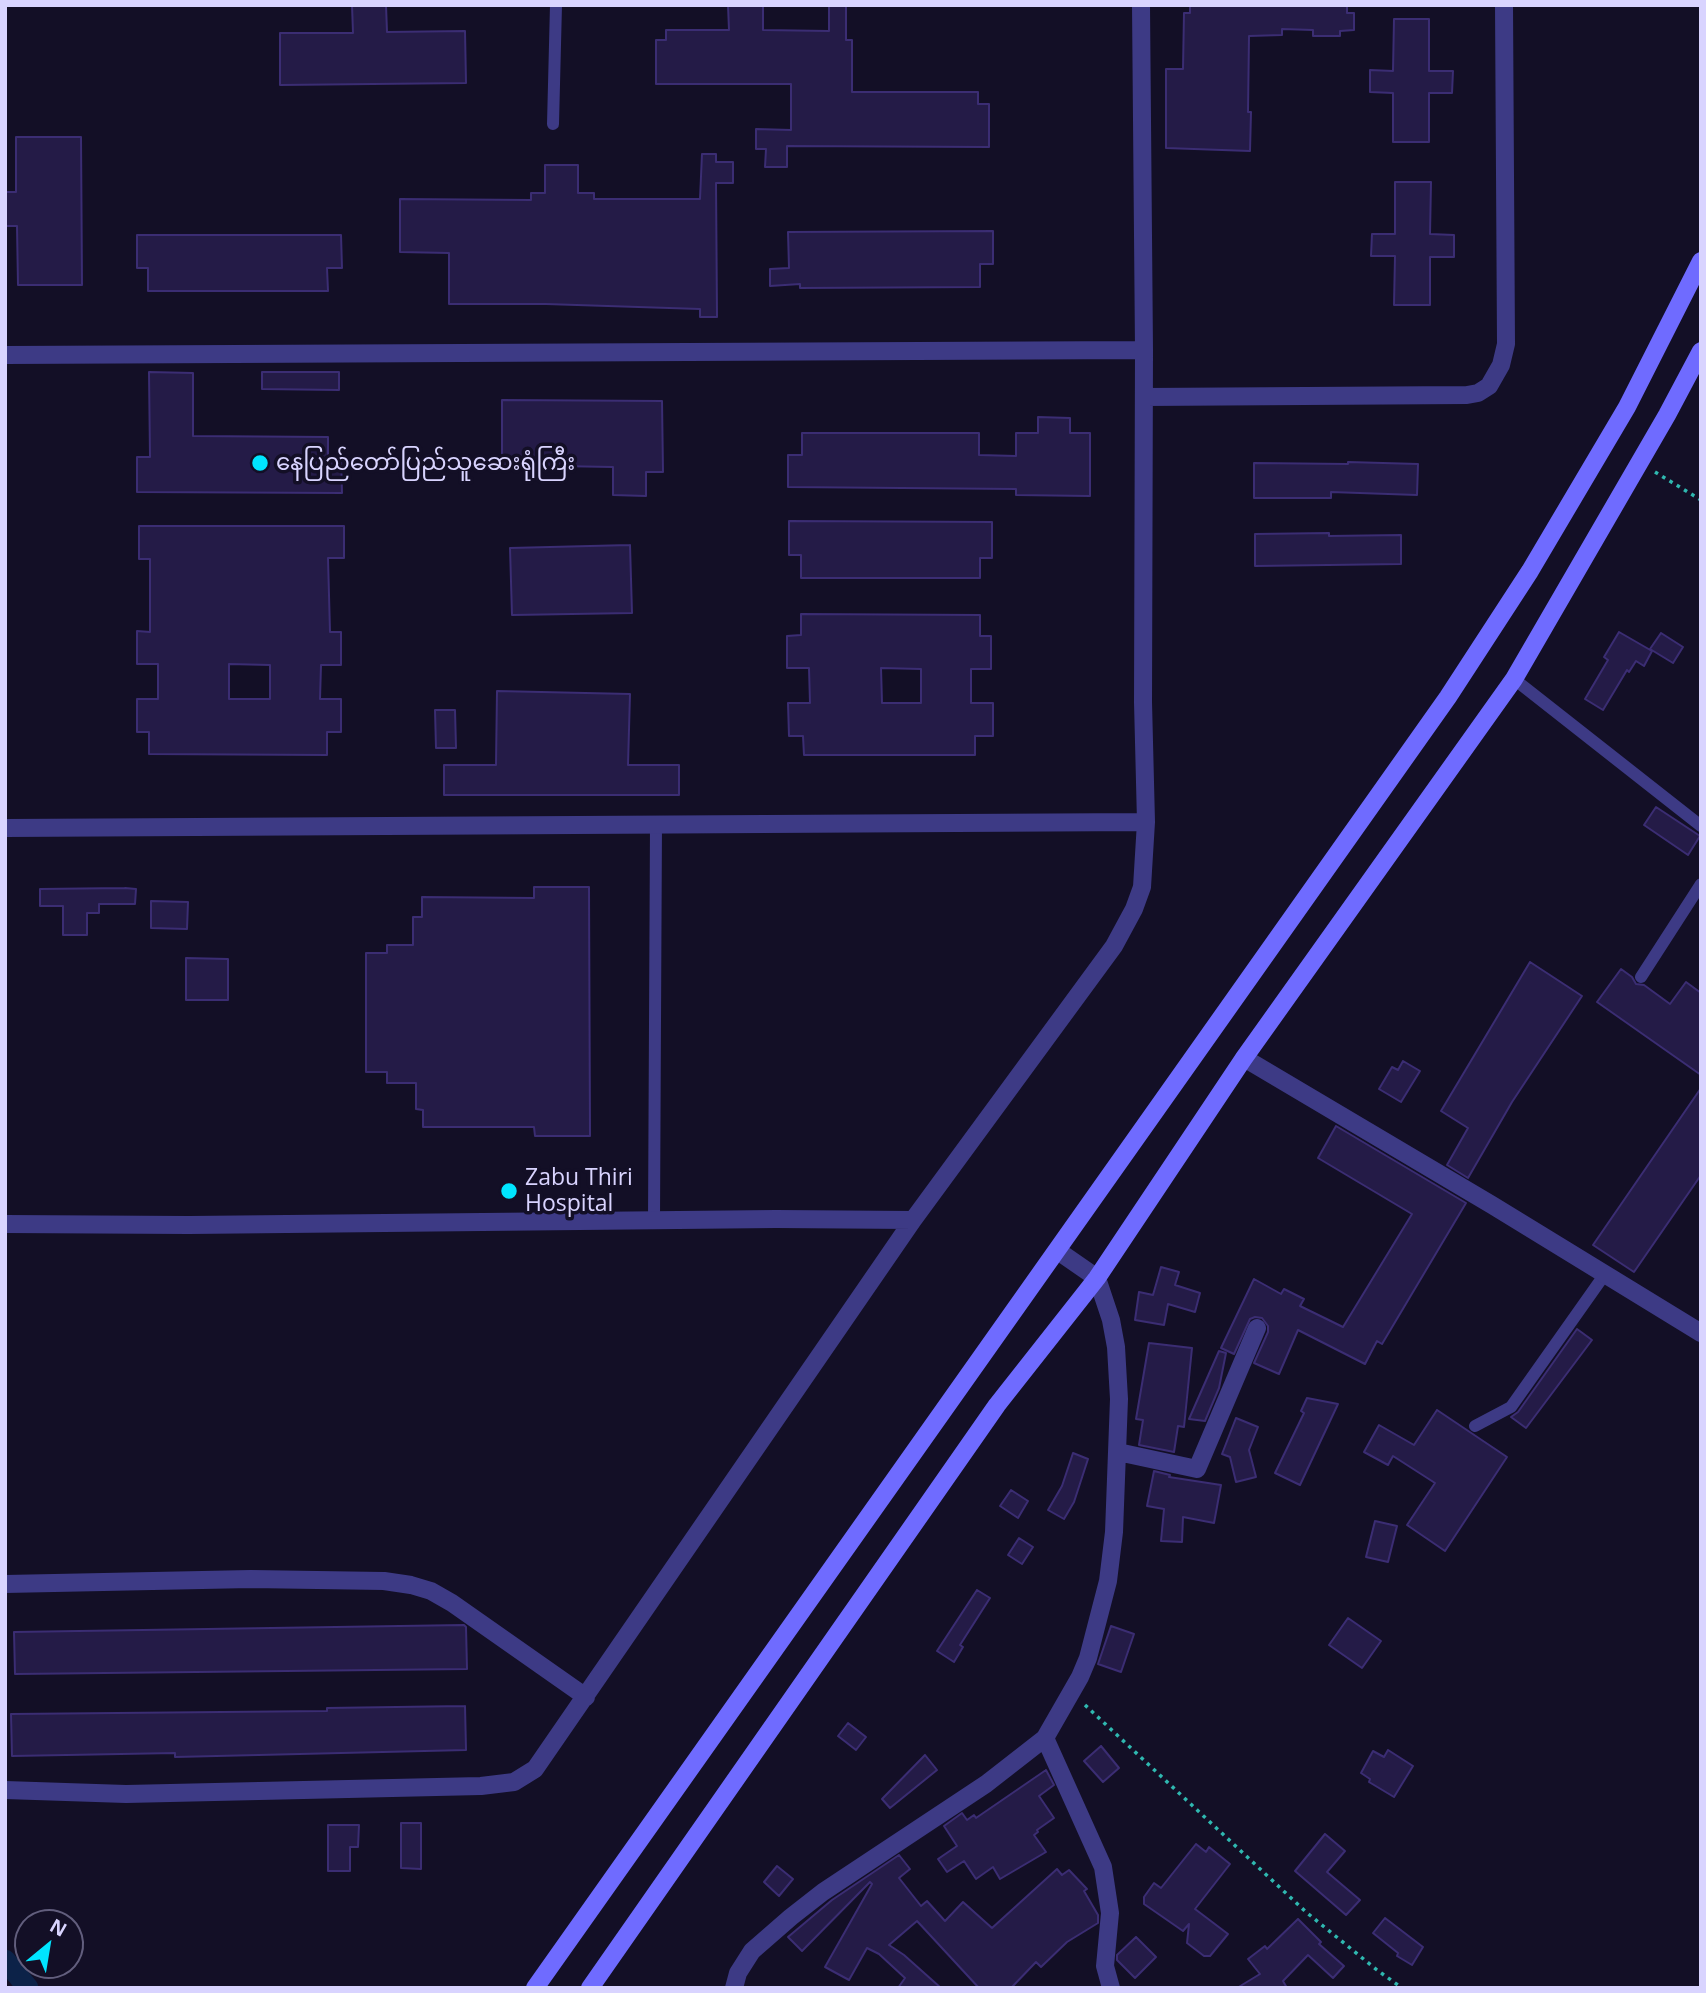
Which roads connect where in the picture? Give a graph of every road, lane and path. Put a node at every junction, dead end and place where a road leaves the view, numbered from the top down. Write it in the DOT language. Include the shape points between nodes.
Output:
graph roads {
  1 [pos="556,5"];
  2 [pos="1141,5"];
  3 [pos="1504,5"];
  4 [pos="553,124"];
  5 [pos="1701,261"];
  6 [pos="1144,350"];
  7 [pos="1701,351"];
  8 [pos="5,355"];
  9 [pos="1144,397"];
  10 [pos="1639,463"];
  11 [pos="1701,500"];
  12 [pos="1514,679"];
  13 [pos="1146,822"];
  14 [pos="656,824"];
  15 [pos="1701,827"];
  16 [pos="5,828"];
  17 [pos="1701,884"];
  18 [pos="1641,977"];
  19 [pos="1244,1058"];
  20 [pos="654,1219"];
  21 [pos="914,1220"];
  22 [pos="5,1224"];
  23 [pos="1058,1251"];
  24 [pos="1605,1274"];
  25 [pos="1097,1278"];
  26 [pos="1258,1328"];
  27 [pos="1701,1333"];
  28 [pos="1475,1426"];
  29 [pos="1118,1452"];
  30 [pos="5,1584"];
  31 [pos="1072,1693"];
  32 [pos="586,1697"];
  33 [pos="1045,1738"];
  34 [pos="5,1790"];
  35 [pos="540,1987"];
  36 [pos="590,1988"];
  37 [pos="734,1988"];
  38 [pos="1111,1988"];
  39 [pos="1402,1988"];
  1 -- 4 [label="lane"];
  2 -- 6 [label="street"];
  3 -- 9 [label="street" via="1506,344 1502,365 1489,386 1468,395"];
  5 -- 23 [label="main road" via="1627,407 1530,571 1455,686"];
  6 -- 8 [label="street"];
  6 -- 9 [label="street"];
  7 -- 10 [label="main road"];
  9 -- 13 [label="street"];
  10 -- 11 [label="path"];
  10 -- 12 [label="main road"];
  12 -- 15 [label="lane"];
  12 -- 19 [label="main road"];
  13 -- 14 [label="street"];
  13 -- 21 [label="street" via="1142,887 1126,926"];
  14 -- 16 [label="street"];
  14 -- 20 [label="lane"];
  17 -- 18 [label="lane"];
  19 -- 24 [label="street"];
  19 -- 25 [label="main road"];
  20 -- 21 [label="street"];
  20 -- 22 [label="street"];
  21 -- 32 [label="street"];
  23 -- 25 [label="street"];
  23 -- 35 [label="main road"];
  24 -- 27 [label="street"];
  24 -- 28 [label="lane" via="1511,1407"];
  25 -- 29 [label="street" via="1116,1347"];
  25 -- 36 [label="main road" via="997,1405"];
  26 -- 29 [label="street" via="1197,1469"];
  29 -- 31 [label="street" via="1108,1581 1088,1658"];
  30 -- 32 [label="street" via="251,1579 411,1585 452,1603"];
  31 -- 33 [label="street"];
  31 -- 39 [label="path" via="1306,1912"];
  32 -- 34 [label="street" via="535,1769 514,1782 126,1794"];
  33 -- 37 [label="street" via="986,1784 791,1917 752,1951"];
  33 -- 38 [label="street" via="1102,1867 1110,1913 1105,1966"];
}
